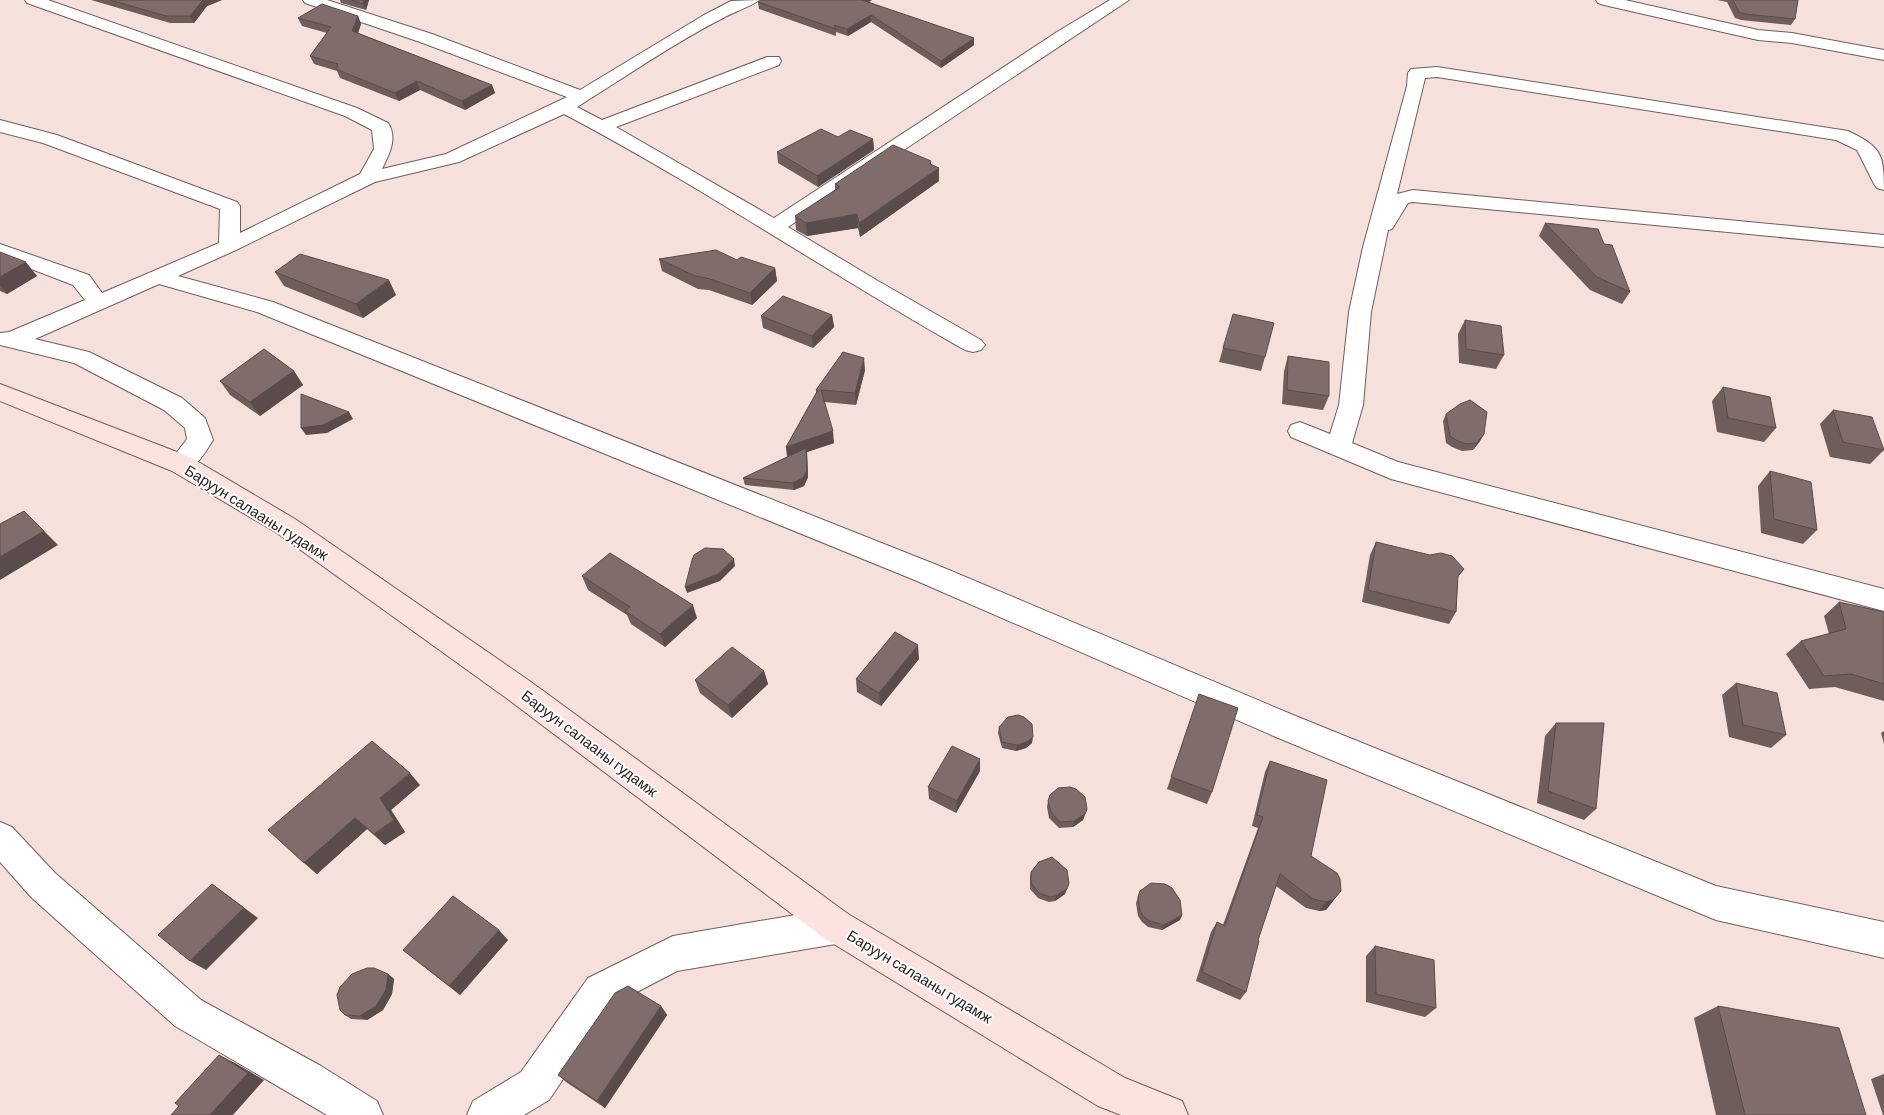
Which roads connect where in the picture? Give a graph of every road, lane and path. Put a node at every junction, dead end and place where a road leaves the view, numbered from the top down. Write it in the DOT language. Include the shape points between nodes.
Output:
graph roads {
  1 [pos="33,0"];
  2 [pos="312,0"];
  3 [pos="1121,0"];
  4 [pos="1604,0"];
  5 [pos="741,1"];
  6 [pos="1636,4"];
  7 [pos="1884,55"];
  8 [pos="773,62"];
  9 [pos="582,97"];
  10 [pos="564,107"];
  11 [pos="0,126"];
  12 [pos="602,126"];
  13 [pos="368,178"];
  14 [pos="1884,184"];
  15 [pos="774,227"];
  16 [pos="1884,241"];
  17 [pos="229,246"];
  18 [pos="1373,247"];
  19 [pos="0,250"];
  20 [pos="158,277"];
  21 [pos="98,303"];
  22 [pos="6,339"];
  23 [pos="973,345"];
  24 [pos="0,392"];
  25 [pos="1300,431"];
  26 [pos="1338,447"];
  27 [pos="181,464"];
  28 [pos="1884,600"];
  29 [pos="0,838"];
  30 [pos="836,926"];
  31 [pos="1884,940"];
  32 [pos="363,1115"];
  33 [pos="487,1115"];
  34 [pos="1168,1115"];
  1 -- 13 [label="street" via="351,112 381,127 383,149"];
  2 -- 9 [label="street" via="426,38"];
  3 -- 15 [label="street"];
  4 -- 6 [label="street"];
  5 -- 9 [label="street"];
  6 -- 7 [label="street" via="1758,35"];
  8 -- 12 [label="street"];
  9 -- 10 [label="street"];
  10 -- 12 [label="street"];
  10 -- 13 [label="street" via="452,158"];
  11 -- 17 [label="street" via="50,139 230,206"];
  12 -- 15 [label="street"];
  13 -- 17 [label="street"];
  14 -- 18 [label="street" via="1865,147 1841,135 1437,72 1417,73"];
  15 -- 23 [label="street"];
  16 -- 18 [label="street" via="1412,196 1400,199"];
  17 -- 20 [label="street"];
  18 -- 26 [label="street" via="1360,312 1351,405"];
  19 -- 21 [label="street" via="81,280"];
  20 -- 21 [label="street"];
  20 -- 31 [label="street" via="265,307 926,573 1287,728 1716,903"];
  21 -- 22 [label="street"];
  22 -- 27 [label="street" via="81,357 173,404 196,424 200,440"];
  24 -- 27 [label="main road, Баруун салааны гудамж"];
  25 -- 26 [label="street"];
  26 -- 28 [label="street" via="1391,470"];
  27 -- 30 [label="main road, Баруун салааны гудамж" via="286,526 520,691"];
  29 -- 32 [label="street" via="43,885 188,1013"];
  30 -- 33 [label="street" via="673,954 601,991 535,1086"];
  30 -- 34 [label="main road, Баруун салааны гудамж" via="1112,1092"];
}
